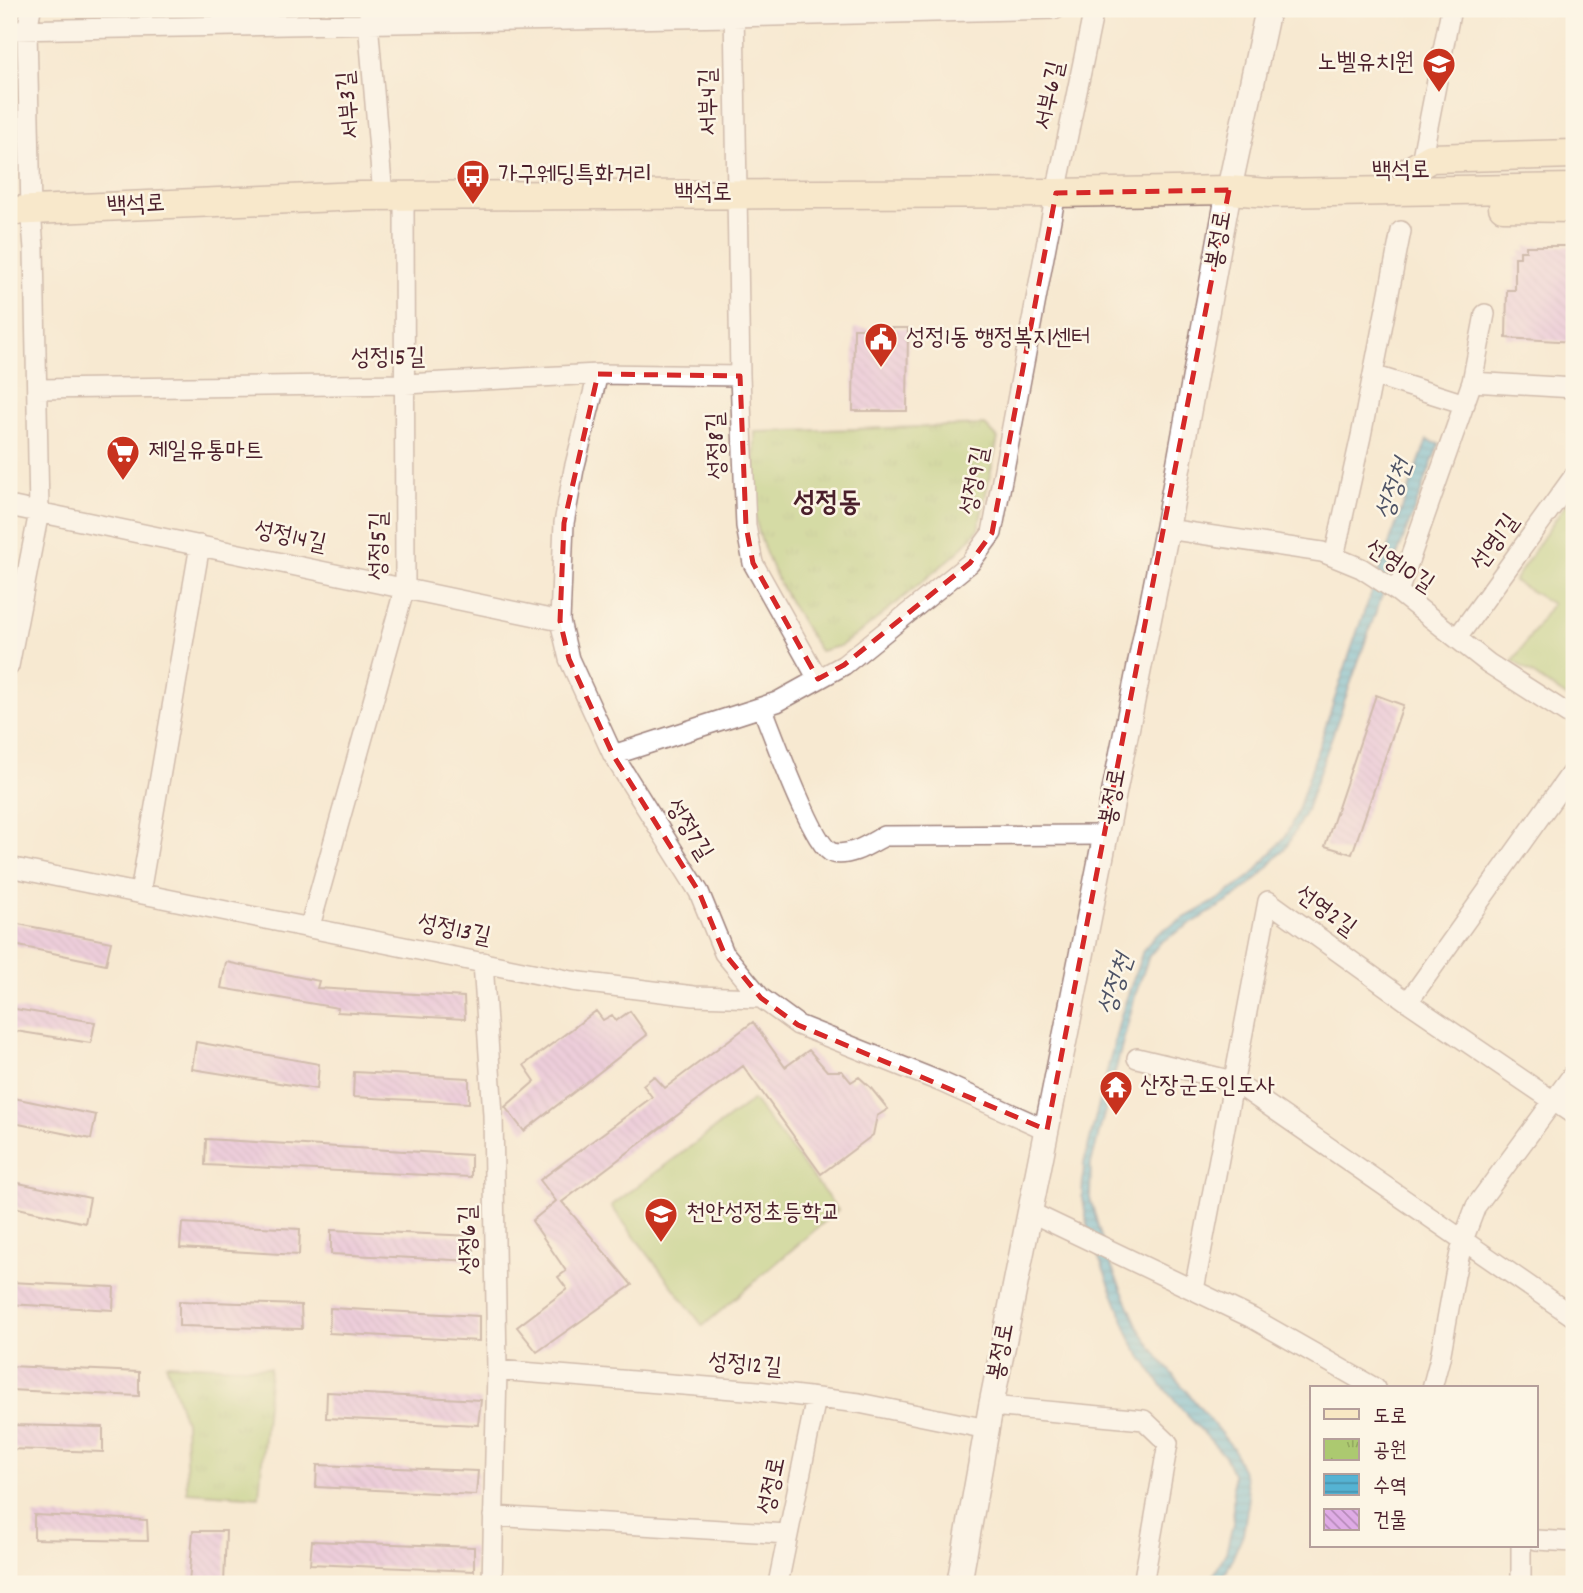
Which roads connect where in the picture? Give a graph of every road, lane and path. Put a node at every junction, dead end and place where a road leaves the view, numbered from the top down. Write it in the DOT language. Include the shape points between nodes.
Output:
graph roads {
  1 [pos="31,9"];
  2 [pos="1056,9"];
  3 [pos="1094,9"];
  4 [pos="1268,9"];
  5 [pos="1451,9"];
  6 [pos="733,13"];
  7 [pos="552,14"];
  8 [pos="369,15"];
  9 [pos="18,30"];
  10 [pos="1574,154"];
  11 [pos="1574,169"];
  12 [pos="1412,175"];
  13 [pos="1574,188"];
  14 [pos="1229,190"];
  15 [pos="1056,193"];
  16 [pos="737,194"];
  17 [pos="393,196"];
  18 [pos="1574,208"];
  19 [pos="20,211"];
  20 [pos="1401,231"];
  21 [pos="1485,314"];
  22 [pos="598,374"];
  23 [pos="1373,375"];
  24 [pos="740,376"];
  25 [pos="1472,382"];
  26 [pos="405,384"];
  27 [pos="1574,388"];
  28 [pos="37,389"];
  29 [pos="1465,404"];
  30 [pos="1574,476"];
  31 [pos="9,506"];
  32 [pos="39,512"];
  33 [pos="1167,529"];
  34 [pos="200,545"];
  35 [pos="1334,557"];
  36 [pos="405,587"];
  37 [pos="1398,592"];
  38 [pos="560,621"];
  39 [pos="1457,638"];
  40 [pos="9,666"];
  41 [pos="818,679"];
  42 [pos="762,706"];
  43 [pos="1574,718"];
  44 [pos="613,755"];
  45 [pos="1574,769"];
  46 [pos="1106,835"];
  47 [pos="9,867"];
  48 [pos="140,893"];
  49 [pos="310,926"];
  50 [pos="482,962"];
  51 [pos="761,998"];
  52 [pos="1408,1002"];
  53 [pos="1137,1058"];
  54 [pos="1574,1073"];
  55 [pos="1233,1081"];
  56 [pos="1554,1101"];
  57 [pos="1574,1115"];
  58 [pos="1047,1130"];
  59 [pos="1030,1212"];
  60 [pos="1463,1240"];
  61 [pos="1194,1290"];
  62 [pos="1574,1317"];
  63 [pos="497,1370"];
  64 [pos="1371,1386"];
  65 [pos="1433,1386"];
  66 [pos="816,1398"];
  67 [pos="989,1418"];
  68 [pos="494,1516"];
  69 [pos="788,1534"];
  70 [pos="1538,1540"];
  71 [pos="1574,1542"];
  72 [pos="1521,1548"];
  73 [pos="492,1584"];
  74 [pos="778,1584"];
  75 [pos="959,1584"];
  76 [pos="1143,1584"];
  77 [pos="1524,1584"];
  1 -- 9 [label="street"];
  2 -- 6 [label="street"];
  3 -- 15 [label="street, 서부6길"];
  4 -- 14 [label="street, 봉정로"];
  5 -- 12 [label="street"];
  6 -- 7 [label="street"];
  6 -- 16 [label="street, 서부4길"];
  7 -- 8 [label="street"];
  8 -- 9 [label="street"];
  8 -- 17 [label="street, 서부3길"];
  9 -- 19 [label="street"];
  10 -- 12 [label="main road" via="1431,158"];
  11 -- 12 [label="main road, 백석로"];
  12 -- 13 [label="main road, 백석로"];
  12 -- 14 [label="main road, 백석로" via="1269,193"];
  12 -- 18 [label="main road" via="1426,201 1451,206"];
  14 -- 15 [label="main road, 백석로"];
  14 -- 33 [label="street, 봉정로"];
  15 -- 16 [label="main road, 백석로"];
  15 -- 41 [label="street, 성정9길" via="992,533 970,563 844,665"];
  16 -- 17 [label="main road, 백석로"];
  16 -- 24 [label="street, 성정8길"];
  17 -- 19 [label="main road, 백석로"];
  17 -- 26 [label="street, 성정5길"];
  19 -- 28 [label="street" via="34,249"];
  20 -- 23 [label="street"];
  21 -- 25 [label="street"];
  22 -- 24 [label="street, 성정15길"];
  22 -- 26 [label="street, 성정15길"];
  22 -- 38 [label="street, 성정7길" via="564,523"];
  23 -- 29 [label="street"];
  23 -- 35 [label="street"];
  24 -- 41 [label="street, 성정8길" via="746,526 753,563"];
  25 -- 27 [label="street"];
  25 -- 29 [label="street"];
  26 -- 28 [label="street, 성정15길"];
  26 -- 36 [label="street, 성정5길"];
  28 -- 32 [label="street"];
  29 -- 37 [label="street"];
  30 -- 39 [label="street, 선영1길"];
  31 -- 32 [label="street, 성정14길"];
  32 -- 34 [label="street, 성정14길"];
  32 -- 40 [label="street"];
  33 -- 35 [label="street, 선영10길"];
  33 -- 46 [label="street, 봉정로"];
  34 -- 36 [label="street, 성정14길"];
  34 -- 48 [label="street"];
  35 -- 37 [label="street, 선영10길" via="1362,568"];
  36 -- 38 [label="street, 성정14길"];
  36 -- 49 [label="street, 성정5길"];
  37 -- 39 [label="street, 선영10길"];
  38 -- 44 [label="street, 성정7길" via="569,659"];
  39 -- 43 [label="street, 선영10길"];
  41 -- 42 [label="street, 성정9길"];
  42 -- 44 [label="street, 성정9길"];
  42 -- 46 [label="street" via="809,822 833,853 854,852 884,836"];
  44 -- 51 [label="street, 성정7길" via="699,892 724,953"];
  45 -- 52 [label="street"];
  46 -- 58 [label="street, 봉정로"];
  47 -- 48 [label="street, 성정13길"];
  48 -- 49 [label="street, 성정13길"];
  49 -- 50 [label="street, 성정13길"];
  50 -- 51 [label="street, 성정13길" via="599,984 694,996"];
  50 -- 63 [label="street, 성정6길" via="493,1115"];
  51 -- 58 [label="street, 성정7길" via="798,1025"];
  52 -- 55 [label="street, 선영2길" via="1268,901"];
  52 -- 56 [label="street"];
  53 -- 55 [label="street"];
  54 -- 56 [label="street"];
  55 -- 60 [label="street"];
  55 -- 61 [label="street, 선영2길"];
  56 -- 57 [label="street"];
  56 -- 60 [label="street" via="1476,1206"];
  58 -- 59 [label="street, 봉정로"];
  59 -- 61 [label="street"];
  59 -- 67 [label="street, 봉정로"];
  60 -- 62 [label="street"];
  60 -- 65 [label="street"];
  61 -- 64 [label="street"];
  63 -- 66 [label="street, 성정12길"];
  63 -- 68 [label="street, 성정6길"];
  66 -- 67 [label="street, 성정12길"];
  66 -- 69 [label="street, 성정로"];
  67 -- 75 [label="street, 봉정로"];
  67 -- 76 [label="street, 성정12길" via="1144,1420 1168,1443"];
  68 -- 69 [label="street"];
  68 -- 73 [label="street, 성정6길"];
  69 -- 74 [label="street, 성정로"];
  70 -- 71 [label="street"];
  72 -- 77 [label="street"];
}
